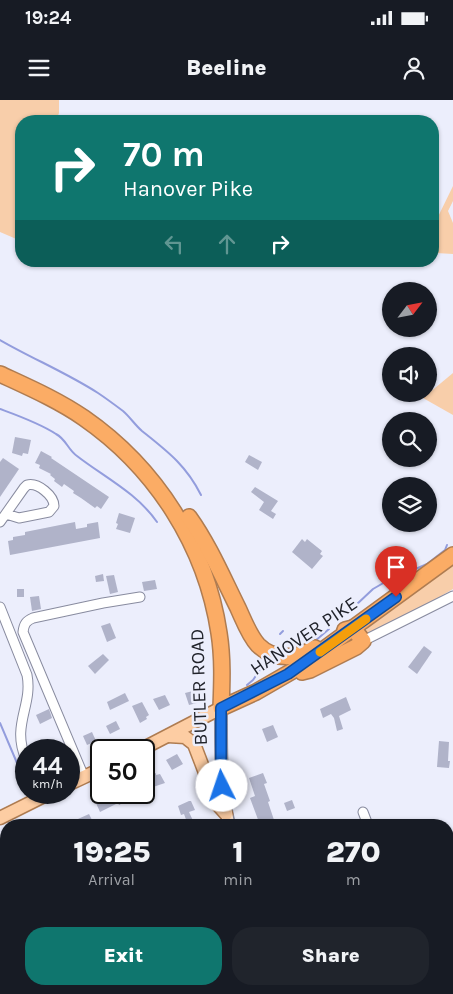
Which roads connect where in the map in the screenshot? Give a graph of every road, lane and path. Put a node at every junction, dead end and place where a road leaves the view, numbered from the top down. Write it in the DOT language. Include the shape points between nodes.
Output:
graph roads {
  1 [pos="0,374"];
  2 [pos="150,478"];
  3 [pos="6,514"];
  4 [pos="0,522"];
  5 [pos="453,555"];
  6 [pos="453,596"];
  7 [pos="140,597"];
  8 [pos="0,607"];
  9 [pos="353,628"];
  10 [pos="363,641"];
  11 [pos="288,674"];
  12 [pos="221,708"];
  13 [pos="168,736"];
  14 [pos="20,739"];
  15 [pos="155,742"];
  16 [pos="90,769"];
  17 [pos="27,804"];
  18 [pos="363,812"];
  19 [pos="0,818"];
  20 [pos="227,819"];
  21 [pos="228,819"];
  22 [pos="366,819"];
  1 -- 2 [label="highway, BUTLER ROAD" via="83,417"];
  2 -- 9 [label="highway" via="172,493 192,521 259,646 280,657 297,656"];
  2 -- 12 [label="highway, BUTLER ROAD" via="181,522 195,549 214,604 222,663"];
  3 -- 3 [label="street" via="24,488 31,484 54,500 49,512 19,518"];
  3 -- 4 [label="street"];
  5 -- 9 [label="highway, HANOVER PIKE"];
  6 -- 10 [label="street"];
  7 -- 16 [label="street" via="33,618 24,627 23,632"];
  8 -- 14 [label="street" via="27,674 29,690 21,719"];
  9 -- 10 [label="highway"];
  9 -- 11 [label="highway, HANOVER PIKE"];
  10 -- 11 [label="highway" via="310,670"];
  11 -- 12 [label="highway, HANOVER PIKE"];
  12 -- 13 [label="main road"];
  12 -- 21 [label="main road, BUTLER ROAD" via="221,761"];
  13 -- 15 [label="main road"];
  13 -- 20 [label="main road" via="185,737 194,744 217,804"];
  17 -- 19 [label="main road"];
  18 -- 22 [label="street"];
}
